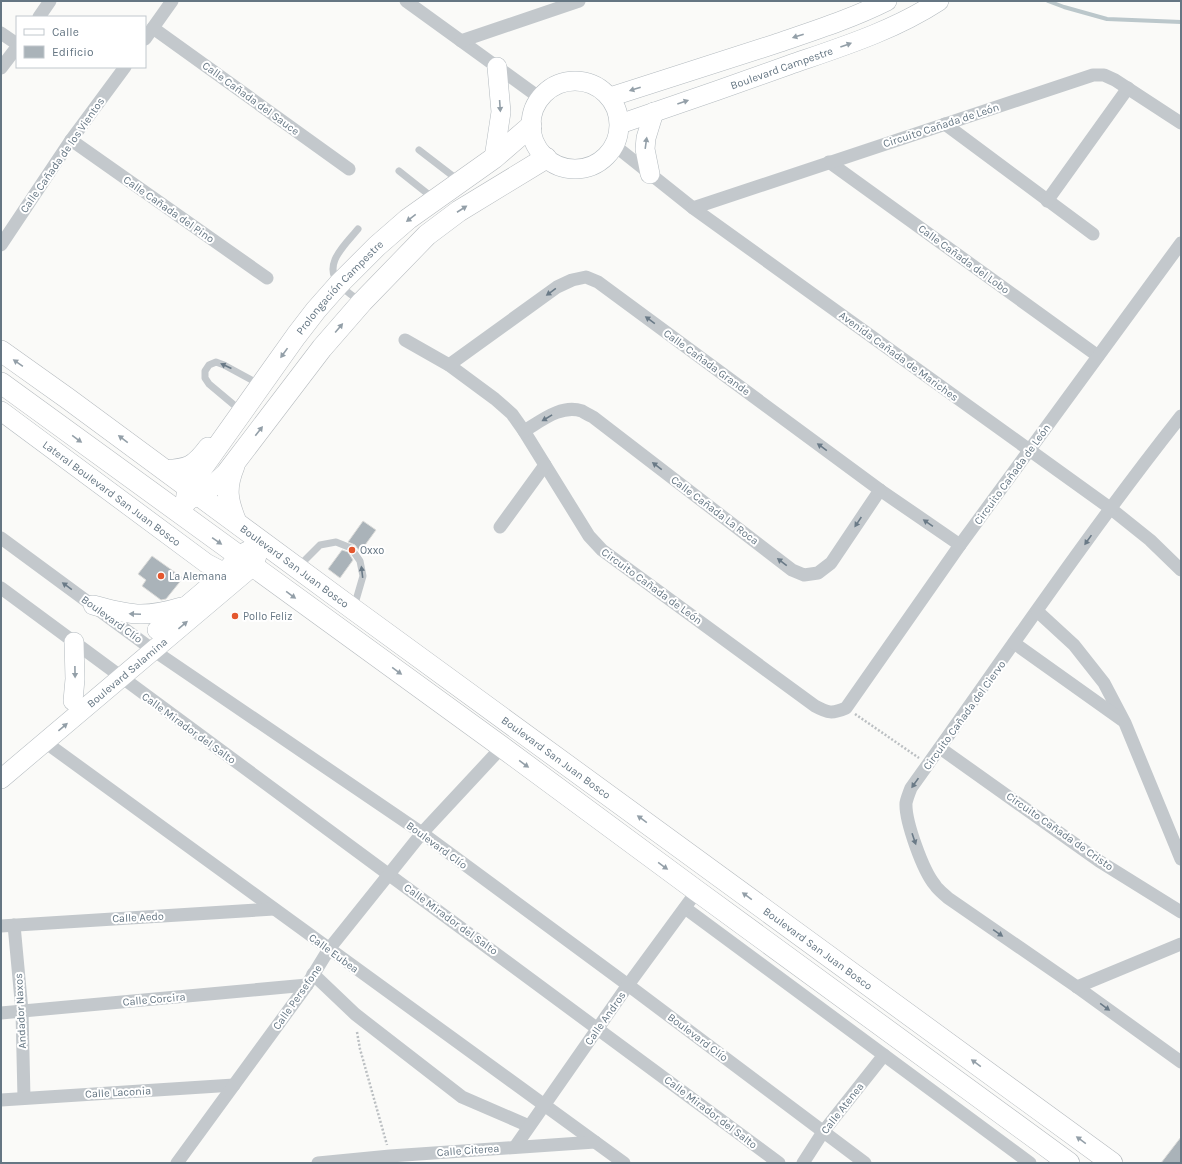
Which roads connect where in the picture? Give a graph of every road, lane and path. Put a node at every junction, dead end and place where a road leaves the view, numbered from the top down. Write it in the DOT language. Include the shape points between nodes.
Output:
graph roads {
  1 [pos="50,1"];
  2 [pos="172,1"];
  3 [pos="406,1"];
  4 [pos="579,1"];
  5 [pos="886,1"];
  6 [pos="939,1"];
  7 [pos="40,16"];
  8 [pos="154,28"];
  9 [pos="1,33"];
  10 [pos="146,38"];
  11 [pos="461,41"];
  12 [pos="16,45"];
  13 [pos="16,47"];
  14 [pos="497,67"];
  15 [pos="1,68"];
  16 [pos="124,68"];
  17 [pos="1128,88"];
  18 [pos="610,97"];
  19 [pos="540,98"];
  20 [pos="654,112"];
  21 [pos="1181,123"];
  22 [pos="620,124"];
  23 [pos="945,124"];
  24 [pos="531,126"];
  25 [pos="71,140"];
  26 [pos="614,145"];
  27 [pos="419,150"];
  28 [pos="494,158"];
  29 [pos="546,158"];
  30 [pos="829,162"];
  31 [pos="349,169"];
  32 [pos="399,171"];
  33 [pos="650,174"];
  34 [pos="460,182"];
  35 [pos="435,199"];
  36 [pos="1047,201"];
  37 [pos="693,208"];
  38 [pos="358,229"];
  39 [pos="1093,234"];
  40 [pos="1181,243"];
  41 [pos="1,245"];
  42 [pos="267,278"];
  43 [pos="339,284"];
  44 [pos="362,302"];
  45 [pos="404,340"];
  46 [pos="1,351"];
  47 [pos="1098,356"];
  48 [pos="449,365"];
  49 [pos="1,383"];
  50 [pos="261,385"];
  51 [pos="1,411"];
  52 [pos="241,413"];
  53 [pos="1180,418"];
  54 [pos="524,431"];
  55 [pos="1030,450"];
  56 [pos="144,455"];
  57 [pos="235,462"];
  58 [pos="545,465"];
  59 [pos="164,470"];
  60 [pos="127,475"];
  61 [pos="880,490"];
  62 [pos="191,494"];
  63 [pos="160,500"];
  64 [pos="1110,508"];
  65 [pos="194,525"];
  66 [pos="500,527"];
  67 [pos="1,538"];
  68 [pos="960,545"];
  69 [pos="249,550"];
  70 [pos="280,555"];
  71 [pos="298,568"];
  72 [pos="1181,570"];
  73 [pos="225,573"];
  74 [pos="1,588"];
  75 [pos="186,605"];
  76 [pos="93,606"];
  77 [pos="353,609"];
  78 [pos="1037,611"];
  79 [pos="74,642"];
  80 [pos="1014,644"];
  81 [pos="148,646"];
  82 [pos="116,674"];
  83 [pos="73,701"];
  84 [pos="846,708"];
  85 [pos="1125,723"];
  86 [pos="45,742"];
  87 [pos="502,747"];
  88 [pos="940,748"];
  89 [pos="1,762"];
  90 [pos="928,764"];
  91 [pos="1,779"];
  92 [pos="422,833"];
  93 [pos="1181,860"];
  94 [pos="389,873"];
  95 [pos="697,891"];
  96 [pos="685,908"];
  97 [pos="274,909"];
  98 [pos="1181,912"];
  99 [pos="7,925"];
  100 [pos="1181,944"];
  101 [pos="329,949"];
  102 [pos="310,979"];
  103 [pos="628,985"];
  104 [pos="1077,987"];
  105 [pos="22,1011"];
  106 [pos="1,1013"];
  107 [pos="355,1014"];
  108 [pos="598,1028"];
  109 [pos="884,1055"];
  110 [pos="1181,1062"];
  111 [pos="234,1085"];
  112 [pos="24,1098"];
  113 [pos="1,1100"];
  114 [pos="543,1105"];
  115 [pos="529,1126"];
  116 [pos="823,1132"];
  117 [pos="595,1142"];
  118 [pos="515,1147"];
  119 [pos="391,1160"];
  120 [pos="177,1163"];
  121 [pos="318,1163"];
  122 [pos="624,1163"];
  123 [pos="779,1163"];
  124 [pos="803,1163"];
  125 [pos="865,1163"];
  126 [pos="1030,1163"];
  127 [pos="1069,1163"];
  128 [pos="1112,1163"];
  1 -- 7 [label="street"];
  2 -- 8 [label="street"];
  3 -- 11 [label="street"];
  4 -- 11 [label="street"];
  5 -- 18 [label="street, one-way" via="820,29"];
  20 -- 6 [label="street, Boulevard Campestre, one-way" via="874,35 918,15"];
  8 -- 10 [label="street"];
  8 -- 31 [label="street, Calle Cañada del Sauce"];
  9 -- 12 [label="street"];
  11 -- 14 [label="street"];
  13 -- 15 [label="street"];
  14 -- 19 [label="street"];
  14 -- 28 [label="street, one-way" via="501,112"];
  16 -- 25 [label="street, Calle Cañada de los Vientos"];
  17 -- 21 [label="street, Circuito Cañada de León"];
  17 -- 23 [label="street, Circuito Cañada de León" via="1104,75 1093,75"];
  17 -- 36 [label="street"];
  18 -- 19 [label="street" via="597,86 582,81 566,81 552,87"];
  18 -- 22 [label="street"];
  19 -- 24 [label="street" via="533,111"];
  20 -- 22 [label="street, Boulevard Campestre"];
  33 -- 20 [label="street, one-way" via="645,149"];
  22 -- 26 [label="street"];
  23 -- 30 [label="street, Circuito Cañada de León"];
  23 -- 36 [label="street"];
  24 -- 28 [label="main road, Prolongación Campestre"];
  24 -- 29 [label="street" via="535,144"];
  25 -- 41 [label="street, Calle Cañada de los Vientos"];
  25 -- 42 [label="street, Calle Cañada del Pino"];
  26 -- 29 [label="street" via="597,163 584,168 570,169 558,166"];
  26 -- 33 [label="street, Avenida Cañada de Mariches"];
  27 -- 34 [label="lane"];
  28 -- 34 [label="main road, Prolongación Campestre"];
  44 -- 29 [label="main road, one-way" via="427,235 459,211"];
  30 -- 37 [label="street, Circuito Cañada de León"];
  30 -- 47 [label="street, Calle Cañada del Lobo"];
  32 -- 35 [label="lane"];
  33 -- 37 [label="street, Avenida Cañada de Mariches"];
  34 -- 35 [label="main road, Prolongación Campestre"];
  35 -- 43 [label="main road, Prolongación Campestre, one-way" via="377,246"];
  36 -- 39 [label="street"];
  37 -- 55 [label="street, Avenida Cañada de Mariches"];
  38 -- 43 [label="lane" via="333,260 333,273"];
  40 -- 47 [label="street, Circuito Cañada de León"];
  43 -- 44 [label="lane"];
  43 -- 50 [label="main road, Prolongación Campestre, one-way" via="316,310"];
  57 -- 44 [label="main road, one-way" via="322,348"];
  45 -- 48 [label="street, Circuito Cañada de León"];
  56 -- 46 [label="main road, Boulevard San Juan Bosco, one-way"];
  47 -- 55 [label="street, Circuito Cañada de León"];
  48 -- 54 [label="street, Circuito Cañada de León" via="495,398 512,414"];
  61 -- 48 [label="street, Calle Cañada Grande, one-way" via="598,282 586,277 557,287"];
  49 -- 60 [label="main road, Boulevard San Juan Bosco, one-way"];
  50 -- 52 [label="main road, Prolongación Campestre"];
  50 -- 52 [label="lane, one-way" via="224,365 216,362 209,365 205,378"];
  51 -- 73 [label="street, Lateral Boulevard San Juan Bosco" via="206,563"];
  52 -- 59 [label="street" via="226,424 192,465"];
  52 -- 62 [label="main road, Prolongación Campestre"];
  53 -- 64 [label="street, Circuito Cañada del Ciervo"];
  54 -- 58 [label="street, Circuito Cañada de León"];
  61 -- 54 [label="street, Calle Cañada La Roca, one-way" via="831,563 818,573 804,575 792,570 593,417 581,411 567,410 552,414"];
  55 -- 64 [label="street, Avenida Cañada de Mariches"];
  55 -- 68 [label="street, Circuito Cañada de León"];
  56 -- 59 [label="main road, Boulevard San Juan Bosco"];
  56 -- 60 [label="main road" via="148,472 136,478"];
  57 -- 62 [label="main road" via="217,483"];
  57 -- 69 [label="main road" via="227,492 229,503"];
  58 -- 66 [label="street"];
  58 -- 84 [label="street, Circuito Cañada de León" via="589,536 602,550 815,706 828,712"];
  59 -- 62 [label="main road, Boulevard San Juan Bosco"];
  60 -- 63 [label="main road, Boulevard San Juan Bosco"];
  68 -- 61 [label="street, Calle Cañada Grande, one-way"];
  62 -- 63 [label="main road"];
  62 -- 65 [label="main road" via="187,509"];
  62 -- 69 [label="main road, Boulevard San Juan Bosco"];
  63 -- 65 [label="main road, Boulevard San Juan Bosco"];
  64 -- 72 [label="street, Avenida Cañada de Mariches" via="1150,540"];
  64 -- 78 [label="street, Circuito Cañada del Ciervo, one-way"];
  65 -- 69 [label="main road, Boulevard San Juan Bosco, one-way"];
  76 -- 67 [label="street, Boulevard Clío, one-way"];
  68 -- 84 [label="street, Circuito Cañada de León"];
  69 -- 70 [label="main road, Boulevard San Juan Bosco"];
  69 -- 70 [label="main road" via="258,567 263,558"];
  69 -- 73 [label="street, Boulevard Salamina"];
  81 -- 69 [label="street, Boulevard Salamina, one-way"];
  69 -- 87 [label="main road, Boulevard San Juan Bosco, one-way"];
  70 -- 71 [label="main road, Boulevard San Juan Bosco"];
  71 -- 77 [label="main road, Boulevard San Juan Bosco"];
  77 -- 71 [label="lane, one-way" via="363,576 360,561 351,548 336,542 320,546"];
  73 -- 75 [label="street, Boulevard Salamina"];
  74 -- 79 [label="street, Calle Mirador del Salto"];
  75 -- 76 [label="street, one-way" via="163,613 140,614 122,613"];
  75 -- 81 [label="street, Boulevard Salamina"];
  76 -- 81 [label="street, Boulevard Clío"];
  128 -- 77 [label="main road, Boulevard San Juan Bosco, one-way"];
  78 -- 80 [label="street, Circuito Cañada del Ciervo"];
  78 -- 85 [label="street" via="1074,645 1090,665 1104,683"];
  79 -- 82 [label="street, Calle Mirador del Salto"];
  79 -- 83 [label="street, one-way"];
  80 -- 85 [label="street"];
  80 -- 88 [label="street, Circuito Cañada del Ciervo"];
  81 -- 82 [label="street, Boulevard Salamina"];
  81 -- 92 [label="street, Boulevard Clío"];
  82 -- 83 [label="street, Boulevard Salamina"];
  86 -- 82 [label="street, Boulevard Salamina, one-way"];
  82 -- 94 [label="street, Calle Mirador del Salto"];
  83 -- 89 [label="street, Boulevard Salamina"];
  84 -- 90 [label="path"];
  85 -- 93 [label="street"];
  86 -- 91 [label="street, Boulevard Salamina"];
  86 -- 97 [label="street, Calle Eubea"];
  87 -- 92 [label="street, Calle Persefone"];
  87 -- 95 [label="main road, Boulevard San Juan Bosco, one-way"];
  88 -- 90 [label="street, Circuito Cañada del Ciervo"];
  88 -- 98 [label="street, Circuito Cañada de Cristo" via="1099,861"];
  90 -- 104 [label="street, Circuito Cañada del Ciervo, one-way" via="911,788 906,802 906,814 925,870 935,886 948,898"];
  92 -- 94 [label="street, Calle Persefone"];
  92 -- 103 [label="street, Boulevard Clío"];
  94 -- 101 [label="street, Calle Persefone"];
  94 -- 108 [label="street, Calle Mirador del Salto"];
  95 -- 96 [label="street, Calle Andros"];
  95 -- 127 [label="main road, Boulevard San Juan Bosco"];
  96 -- 103 [label="street, Calle Andros"];
  96 -- 109 [label="street"];
  97 -- 99 [label="street, Calle Aedo"];
  97 -- 101 [label="street, Calle Eubea"];
  99 -- 105 [label="street, Andador Naxos"];
  100 -- 104 [label="street"];
  101 -- 102 [label="street, Calle Persefone"];
  101 -- 114 [label="street, Calle Eubea"];
  102 -- 105 [label="street, Calle Corcira"];
  102 -- 107 [label="street"];
  102 -- 111 [label="street, Calle Persefone"];
  103 -- 108 [label="street, Calle Andros"];
  103 -- 116 [label="street, Boulevard Clío"];
  104 -- 110 [label="street, Circuito Cañada del Ciervo, one-way"];
  105 -- 106 [label="street, Calle Corcira"];
  105 -- 112 [label="street, Andador Naxos"];
  107 -- 115 [label="street" via="462,1097"];
  107 -- 119 [label="path" via="360,1049"];
  108 -- 114 [label="street, Calle Andros"];
  108 -- 123 [label="street, Calle Mirador del Salto"];
  109 -- 116 [label="street, Calle Atenea"];
  109 -- 126 [label="street"];
  111 -- 112 [label="street, Calle Laconia"];
  111 -- 120 [label="street, Calle Persefone"];
  112 -- 113 [label="street, Calle Laconia"];
  114 -- 115 [label="street, Calle Andros"];
  114 -- 117 [label="street, Calle Eubea"];
  115 -- 118 [label="street, Calle Andros"];
  116 -- 124 [label="street, Calle Atenea"];
  116 -- 125 [label="street, Boulevard Clío"];
  117 -- 118 [label="street, Calle Citerea"];
  117 -- 122 [label="street, Calle Eubea"];
  118 -- 119 [label="street, Calle Citerea"];
  119 -- 121 [label="street, Calle Citerea"];
}
